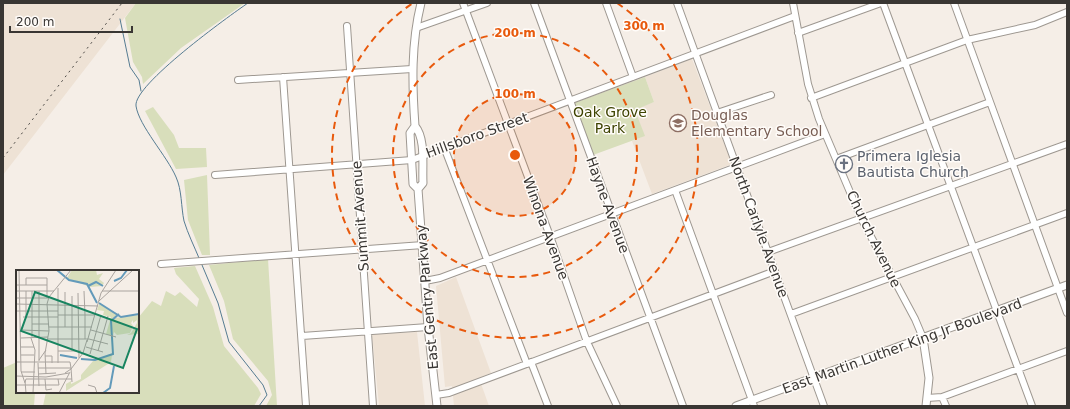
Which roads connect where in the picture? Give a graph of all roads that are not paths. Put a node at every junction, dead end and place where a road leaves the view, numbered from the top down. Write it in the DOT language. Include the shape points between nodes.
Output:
graph roads {
  1 [pos="421,3"];
  2 [pos="463,3"];
  3 [pos="487,3"];
  4 [pos="534,3"];
  5 [pos="606,3"];
  6 [pos="676,3"];
  7 [pos="793,3"];
  8 [pos="882,3"];
  9 [pos="954,3"];
  10 [pos="466,11"];
  11 [pos="1067,12"];
  12 [pos="795,16"];
  13 [pos="348,26"];
  14 [pos="416,28"];
  15 [pos="798,33"];
  16 [pos="967,40"];
  17 [pos="695,54"];
  18 [pos="905,64"];
  19 [pos="412,70"];
  20 [pos="350,73"];
  21 [pos="283,77"];
  22 [pos="633,77"];
  23 [pos="238,80"];
  24 [pos="771,95"];
  25 [pos="811,98"];
  26 [pos="570,100"];
  27 [pos="990,102"];
  28 [pos="717,113"];
  29 [pos="508,124"];
  30 [pos="928,124"];
  31 [pos="416,126"];
  32 [pos="825,134"];
  33 [pos="1067,144"];
  34 [pos="444,147"];
  35 [pos="422,155"];
  36 [pos="836,159"];
  37 [pos="412,160"];
  38 [pos="1013,163"];
  39 [pos="356,165"];
  40 [pos="737,167"];
  41 [pos="290,170"];
  42 [pos="215,175"];
  43 [pos="951,186"];
  44 [pos="418,189"];
  45 [pos="675,190"];
  46 [pos="1067,213"];
  47 [pos="612,214"];
  48 [pos="861,218"];
  49 [pos="1034,225"];
  50 [pos="550,236"];
  51 [pos="423,245"];
  52 [pos="972,247"];
  53 [pos="362,248"];
  54 [pos="768,252"];
  55 [pos="295,253"];
  56 [pos="487,260"];
  57 [pos="161,264"];
  58 [pos="775,271"];
  59 [pos="891,276"];
  60 [pos="425,281"];
  61 [pos="1067,285"];
  62 [pos="1058,289"];
  63 [pos="713,294"];
  64 [pos="997,311"];
  65 [pos="1067,313"];
  66 [pos="791,314"];
  67 [pos="650,317"];
  68 [pos="428,327"];
  69 [pos="368,332"];
  70 [pos="302,336"];
  71 [pos="923,338"];
  72 [pos="587,342"];
  73 [pos="1067,351"];
  74 [pos="529,363"];
  75 [pos="1018,369"];
  76 [pos="814,378"];
  77 [pos="436,395"];
  78 [pos="942,397"];
  79 [pos="927,398"];
  80 [pos="753,403"];
  81 [pos="306,406"];
  82 [pos="373,406"];
  83 [pos="437,406"];
  84 [pos="548,406"];
  85 [pos="617,406"];
  86 [pos="683,406"];
  87 [pos="736,406"];
  88 [pos="824,406"];
  89 [pos="926,406"];
  90 [pos="946,406"];
  91 [pos="1032,406"];
  1 -- 14 [label="main road, East Gentry Parkway"];
  2 -- 10 [label="street, Winona Avenue"];
  3 -- 10 [label="street"];
  4 -- 26 [label="street, Hayne Avenue"];
  5 -- 22 [label="street"];
  6 -- 17 [label="street, North Carlyle Avenue"];
  7 -- 12 [label="street, Church Avenue"];
  8 -- 15 [label="street"];
  8 -- 18 [label="street"];
  9 -- 16 [label="street"];
  10 -- 14 [label="street"];
  10 -- 29 [label="street, Winona Avenue"];
  11 -- 16 [label="street" via="1024,28"];
  12 -- 15 [label="street, Church Avenue"];
  12 -- 17 [label="street, Hillsboro Street"];
  13 -- 20 [label="street, Summit Avenue"];
  14 -- 19 [label="main road, East Gentry Parkway"];
  15 -- 25 [label="street, Church Avenue"];
  16 -- 18 [label="street"];
  16 -- 27 [label="street"];
  17 -- 22 [label="street, Hillsboro Street"];
  17 -- 28 [label="street, North Carlyle Avenue"];
  18 -- 25 [label="street"];
  18 -- 30 [label="street"];
  19 -- 20 [label="street"];
  19 -- 31 [label="main road, East Gentry Parkway"];
  20 -- 21 [label="street"];
  20 -- 39 [label="street, Summit Avenue"];
  21 -- 23 [label="street"];
  21 -- 41 [label="street"];
  22 -- 26 [label="street, Hillsboro Street"];
  24 -- 28 [label="street"];
  25 -- 32 [label="street, Church Avenue"];
  26 -- 29 [label="street, Hillsboro Street"];
  26 -- 47 [label="street, Hayne Avenue"];
  27 -- 30 [label="street"];
  27 -- 38 [label="street"];
  28 -- 40 [label="street, North Carlyle Avenue"];
  29 -- 34 [label="street, Hillsboro Street"];
  29 -- 50 [label="street, Winona Avenue"];
  30 -- 36 [label="street"];
  30 -- 43 [label="street"];
  31 -- 35 [label="main road, East Gentry Parkway" via="420,132"];
  31 -- 37 [label="main road, East Gentry Parkway" via="410,133"];
  32 -- 36 [label="street, Church Avenue"];
  32 -- 40 [label="street"];
  33 -- 38 [label="street"];
  34 -- 35 [label="street, Hillsboro Street"];
  34 -- 56 [label="street"];
  35 -- 37 [label="street, Hillsboro Street"];
  35 -- 44 [label="main road, East Gentry Parkway" via="423,183"];
  36 -- 48 [label="street, Church Avenue"];
  37 -- 39 [label="street, Hillsboro Street"];
  37 -- 44 [label="main road, East Gentry Parkway" via="413,184"];
  38 -- 43 [label="street"];
  38 -- 49 [label="street"];
  39 -- 41 [label="street, Hillsboro Street"];
  39 -- 53 [label="street, Summit Avenue"];
  40 -- 45 [label="street"];
  40 -- 54 [label="street, North Carlyle Avenue"];
  41 -- 42 [label="street, Hillsboro Street"];
  41 -- 55 [label="street"];
  43 -- 48 [label="street"];
  43 -- 52 [label="street"];
  44 -- 51 [label="main road, East Gentry Parkway"];
  45 -- 47 [label="street"];
  45 -- 63 [label="street"];
  46 -- 49 [label="street"];
  47 -- 50 [label="street"];
  47 -- 67 [label="street, Hayne Avenue"];
  48 -- 54 [label="street"];
  48 -- 59 [label="street, Church Avenue"];
  49 -- 52 [label="street"];
  49 -- 62 [label="street"];
  50 -- 56 [label="street"];
  50 -- 72 [label="street, Winona Avenue"];
  51 -- 53 [label="street"];
  51 -- 60 [label="main road, East Gentry Parkway"];
  52 -- 59 [label="street"];
  52 -- 64 [label="street"];
  53 -- 55 [label="street"];
  53 -- 69 [label="street, Summit Avenue"];
  54 -- 58 [label="street, North Carlyle Avenue"];
  55 -- 57 [label="street"];
  55 -- 70 [label="street"];
  56 -- 60 [label="street"];
  56 -- 74 [label="street"];
  58 -- 63 [label="street"];
  58 -- 66 [label="street, North Carlyle Avenue"];
  59 -- 66 [label="street"];
  59 -- 71 [label="street, Church Avenue"];
  60 -- 68 [label="main road, East Gentry Parkway"];
  61 -- 62 [label="main road, East Martin Luther King Jr Boulevard"];
  62 -- 64 [label="main road, East Martin Luther King Jr Boulevard"];
  62 -- 65 [label="street"];
  63 -- 67 [label="street"];
  63 -- 80 [label="street"];
  64 -- 71 [label="main road, East Martin Luther King Jr Boulevard"];
  64 -- 75 [label="street"];
  66 -- 76 [label="street, North Carlyle Avenue"];
  67 -- 72 [label="street"];
  67 -- 86 [label="street, Hayne Avenue"];
  68 -- 69 [label="street"];
  68 -- 77 [label="main road, East Gentry Parkway"];
  69 -- 70 [label="street"];
  69 -- 82 [label="street, Summit Avenue"];
  70 -- 81 [label="street"];
  71 -- 76 [label="main road, East Martin Luther King Jr Boulevard"];
  71 -- 79 [label="main road, Church Avenue" via="928,368"];
  72 -- 74 [label="street"];
  72 -- 85 [label="street, Winona Avenue"];
  73 -- 75 [label="street"];
  74 -- 77 [label="street" via="449,393"];
  74 -- 84 [label="street"];
  75 -- 78 [label="street"];
  75 -- 91 [label="street"];
  76 -- 80 [label="main road, East Martin Luther King Jr Boulevard"];
  76 -- 88 [label="street, North Carlyle Avenue"];
  77 -- 83 [label="main road, East Gentry Parkway"];
  78 -- 79 [label="street"];
  78 -- 90 [label="street"];
  79 -- 89 [label="main road, Church Avenue"];
  80 -- 87 [label="main road, East Martin Luther King Jr Boulevard"];
}
